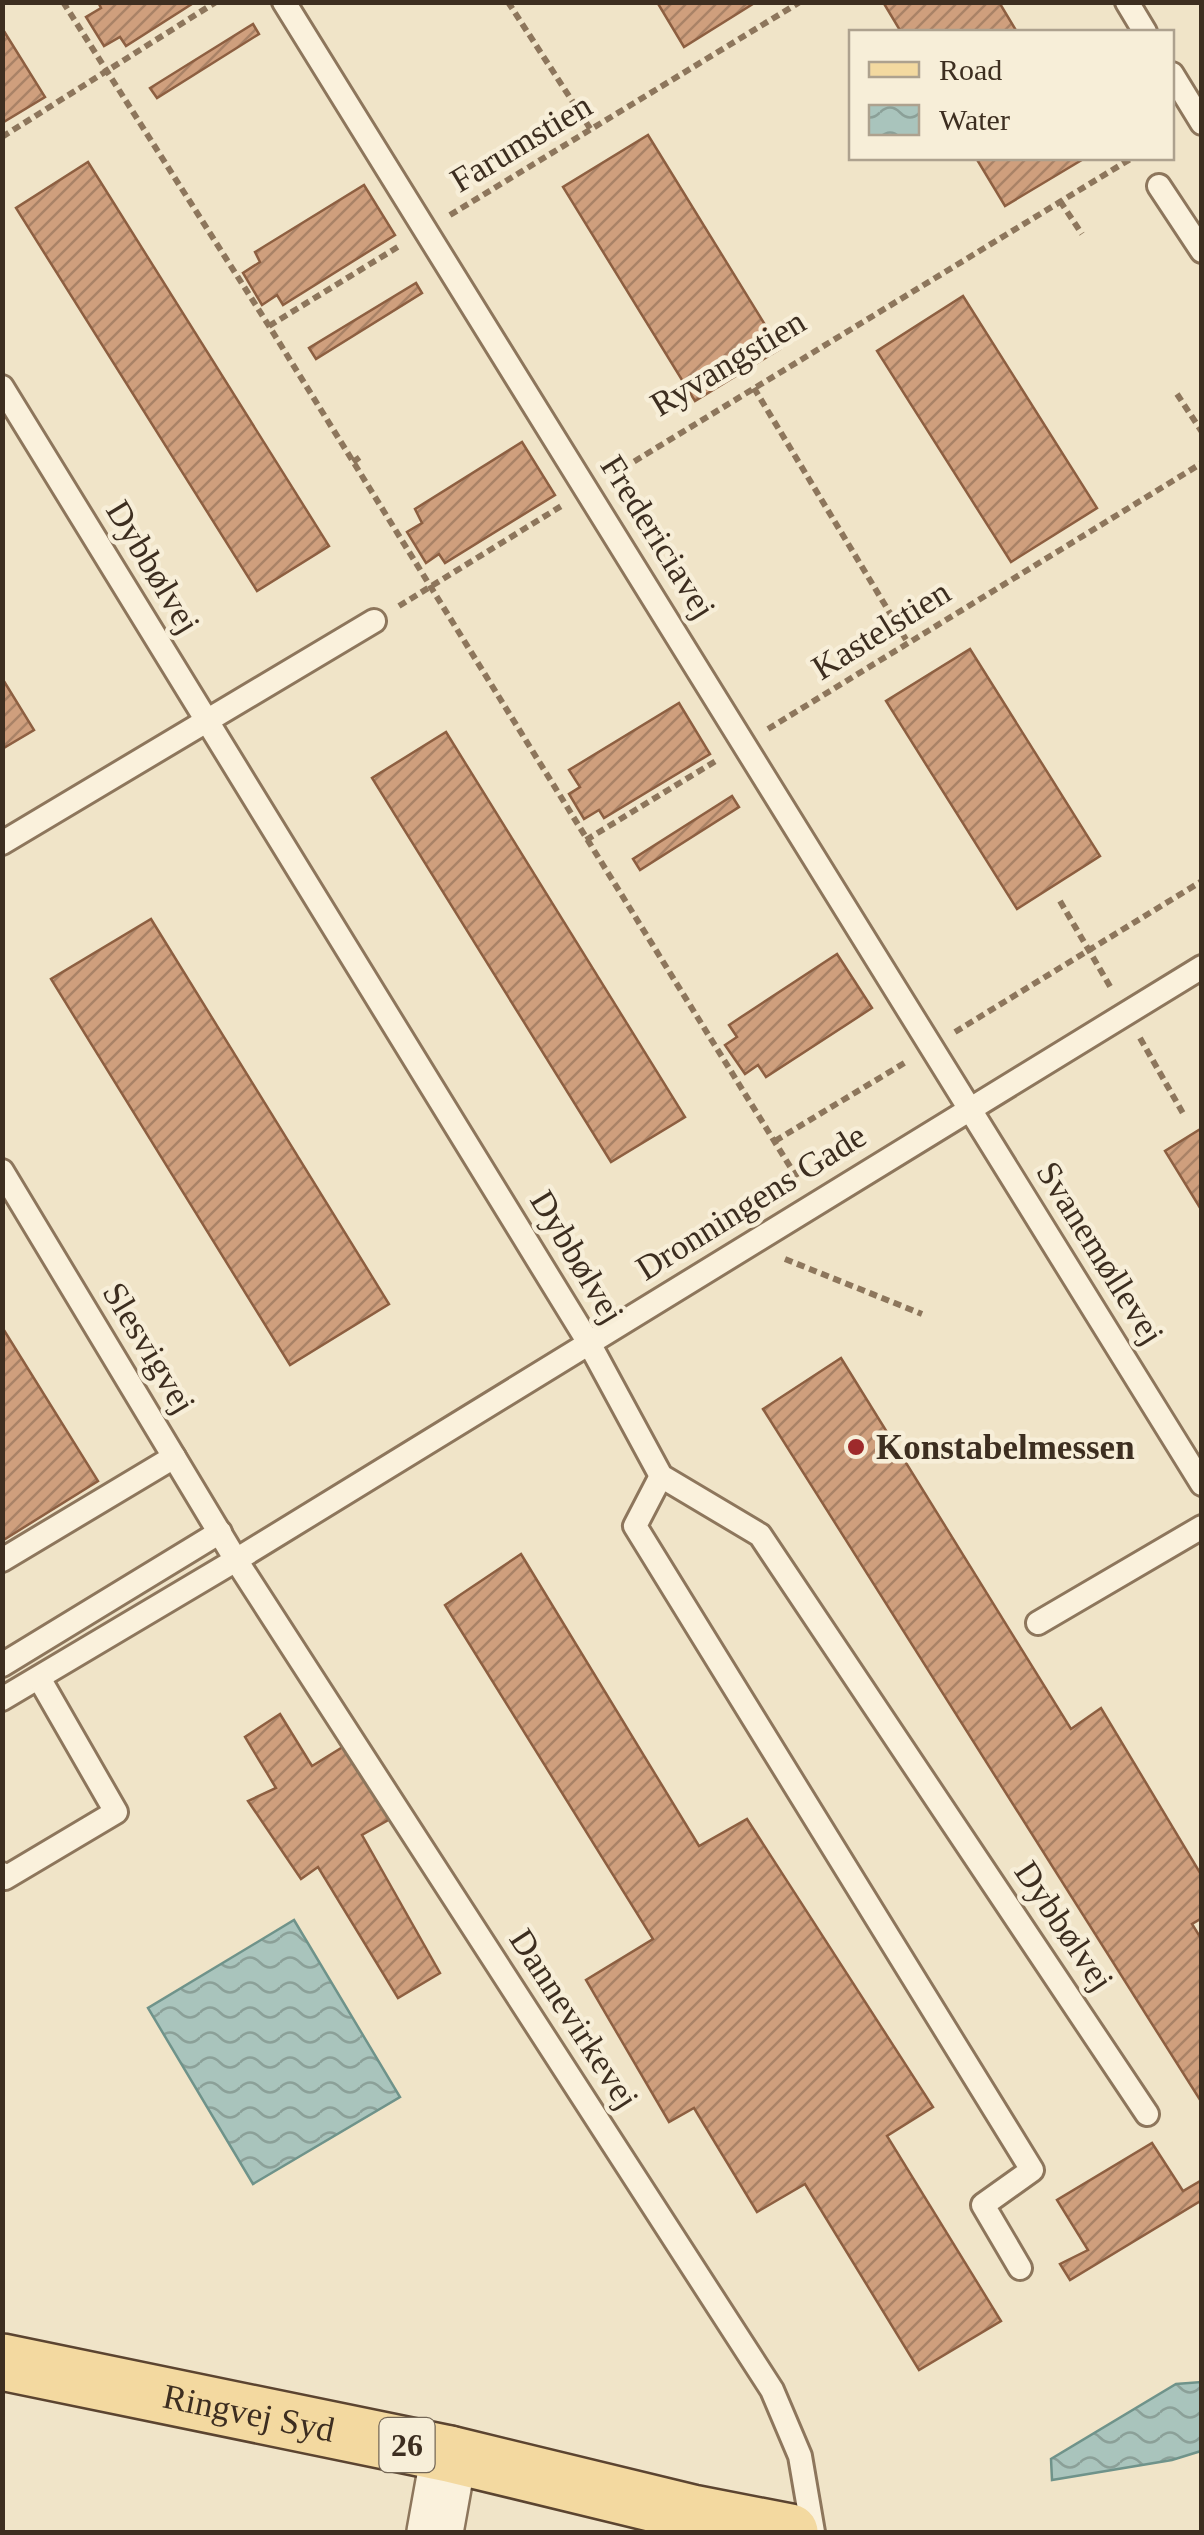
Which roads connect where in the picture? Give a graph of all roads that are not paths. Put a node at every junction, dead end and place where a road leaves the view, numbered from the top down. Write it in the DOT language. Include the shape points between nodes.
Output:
graph roads {
  1 [pos="284,2"];
  2 [pos="1126,2"];
  3 [pos="1144,30"];
  4 [pos="1174,77"];
  5 [pos="1202,123"];
  6 [pos="1159,186"];
  7 [pos="1202,251"];
  8 [pos="2,387"];
  9 [pos="374,622"];
  10 [pos="207,722"];
  11 [pos="2,843"];
  12 [pos="1202,966"];
  13 [pos="970,1109"];
  14 [pos="2,1171"];
  15 [pos="588,1343"];
  16 [pos="174,1457"];
  17 [pos="661,1476"];
  18 [pos="1202,1484"];
  19 [pos="1202,1527"];
  20 [pos="220,1532"];
  21 [pos="2,1560"];
  22 [pos="236,1560"];
  23 [pos="1038,1624"];
  24 [pos="2,1665"];
  25 [pos="38,1678"];
  26 [pos="2,1699"];
  27 [pos="2,1874"];
  28 [pos="1147,2114"];
  29 [pos="1020,2268"];
  30 [pos="2,2362"];
  31 [pos="449,2454"];
  32 [pos="435,2532"];
  33 [pos="790,2532"];
  34 [pos="813,2532"];
  1 -- 13 [label="lane, Fredericiavej"];
  2 -- 3 [label="lane"];
  4 -- 5 [label="lane"];
  6 -- 7 [label="lane"];
  8 -- 10 [label="lane, Dybbølvej"];
  9 -- 10 [label="lane"];
  10 -- 11 [label="lane"];
  10 -- 15 [label="lane, Dybbølvej"];
  12 -- 13 [label="lane, Dronningens Gade"];
  13 -- 15 [label="lane, Dronningens Gade"];
  13 -- 18 [label="lane, Svanemøllevej"];
  14 -- 16 [label="lane, Slesvigvej"];
  15 -- 17 [label="lane, Dybbølvej"];
  15 -- 22 [label="lane, Dronningens Gade"];
  16 -- 20 [label="lane, Slesvigvej"];
  16 -- 21 [label="lane"];
  17 -- 28 [label="lane, Dybbølvej" via="760,1535"];
  17 -- 29 [label="lane" via="636,1526 1032,2170 983,2204"];
  19 -- 23 [label="lane"];
  20 -- 22 [label="lane, Slesvigvej"];
  20 -- 24 [label="lane"];
  22 -- 25 [label="lane, Dronningens Gade"];
  22 -- 34 [label="lane, Dannevirkevej" via="772,2390 800,2456"];
  25 -- 26 [label="lane, Dronningens Gade"];
  25 -- 27 [label="lane" via="116,1812"];
  30 -- 31 [label="main road, Ringvej Syd / 26"];
  31 -- 32 [label="street"];
  31 -- 33 [label="main road, Ringvej Syd / 26"];
}
